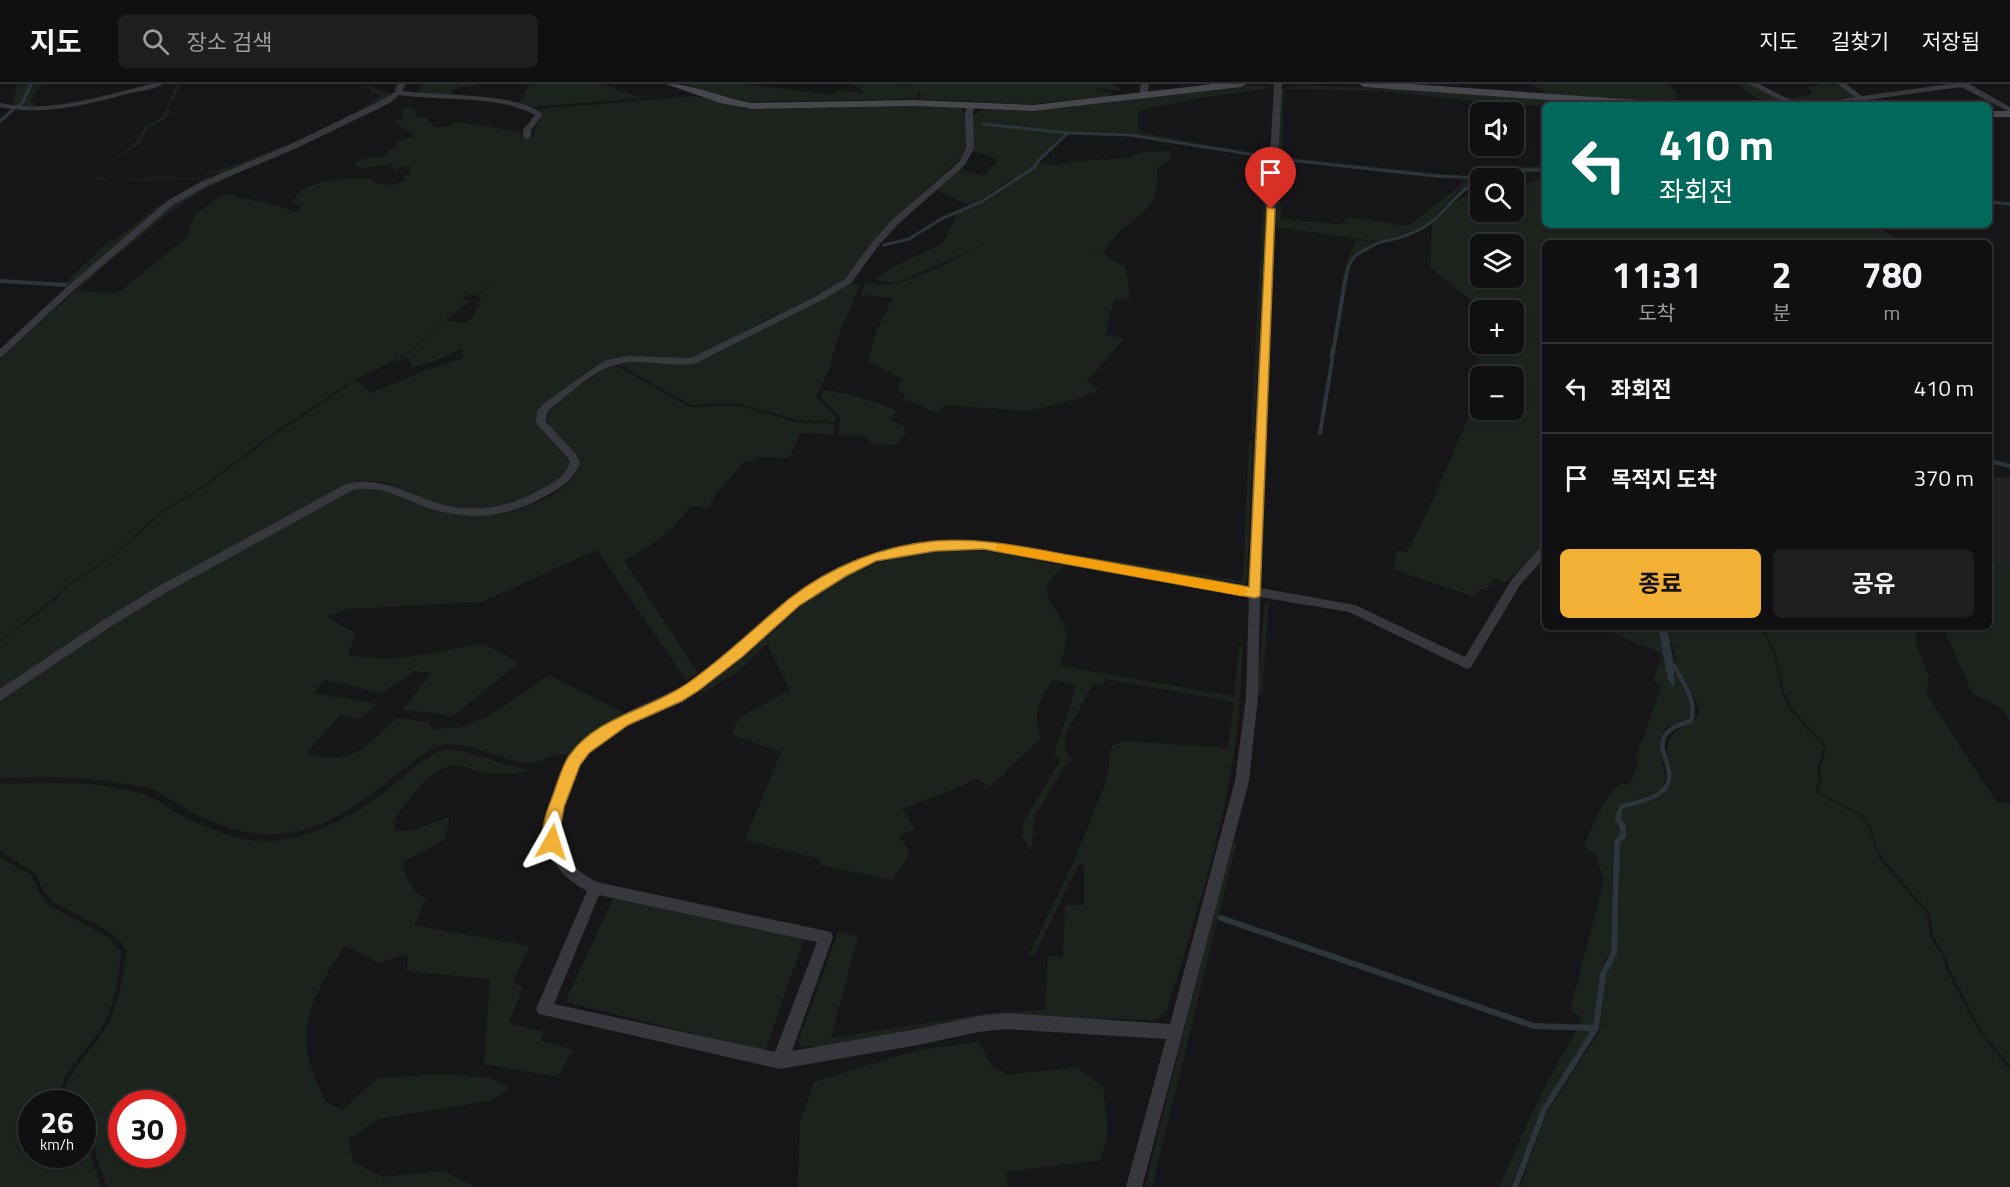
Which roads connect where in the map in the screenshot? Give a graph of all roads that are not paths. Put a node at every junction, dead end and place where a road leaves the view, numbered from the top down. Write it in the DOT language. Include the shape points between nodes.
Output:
graph roads {
  1 [pos="159,84"];
  2 [pos="402,84"];
  3 [pos="671,84"];
  4 [pos="1241,84"];
  5 [pos="1278,84"];
  6 [pos="1364,84"];
  7 [pos="1753,84"];
  8 [pos="1841,84"];
  9 [pos="1962,84"];
  10 [pos="1144,90"];
  11 [pos="398,93"];
  12 [pos="1861,98"];
  13 [pos="1624,102"];
  14 [pos="1790,102"];
  15 [pos="1836,102"];
  16 [pos="1866,102"];
  17 [pos="0,105"];
  18 [pos="971,105"];
  19 [pos="2010,112"];
  20 [pos="1992,114"];
  21 [pos="527,137"];
  22 [pos="0,354"];
  23 [pos="1542,553"];
  24 [pos="1255,593"];
  25 [pos="0,696"];
  26 [pos="595,888"];
  27 [pos="1175,1032"];
  28 [pos="780,1061"];
  29 [pos="1134,1187"];
  1 -- 17 [label="street" via="54,107 18,110"];
  2 -- 11 [label="street"];
  3 -- 18 [label="main road" via="752,106"];
  4 -- 10 [label="main road"];
  5 -- 24 [label="street"];
  6 -- 13 [label="main road"];
  7 -- 14 [label="street"];
  8 -- 12 [label="street"];
  9 -- 12 [label="street"];
  9 -- 19 [label="street"];
  10 -- 18 [label="main road" via="1044,108"];
  11 -- 21 [label="street" via="484,99 530,109 539,114 527,130"];
  11 -- 22 [label="street" via="376,107 170,203"];
  12 -- 15 [label="street"];
  12 -- 16 [label="street"];
  18 -- 25 [label="street" via="970,148 965,159 895,222 854,276 840,286 694,361 611,362 547,406 541,423 575,463 573,472 556,485 521,505 474,514 430,505 384,485 350,487 154,595"];
  19 -- 20 [label="main road"];
  23 -- 24 [label="street" via="1516,582 1467,664 1351,608"];
  24 -- 26 [label="street" via="983,545 894,552 854,566 788,607 709,676 677,697 623,721 584,749 574,762 556,807 552,842 558,858 576,880"];
  24 -- 27 [label="street" via="1252,697 1242,781"];
  26 -- 28 [label="street" via="826,937"];
  26 -- 28 [label="street" via="544,1009"];
  27 -- 28 [label="street" via="1006,1021"];
  27 -- 29 [label="street"];
}
